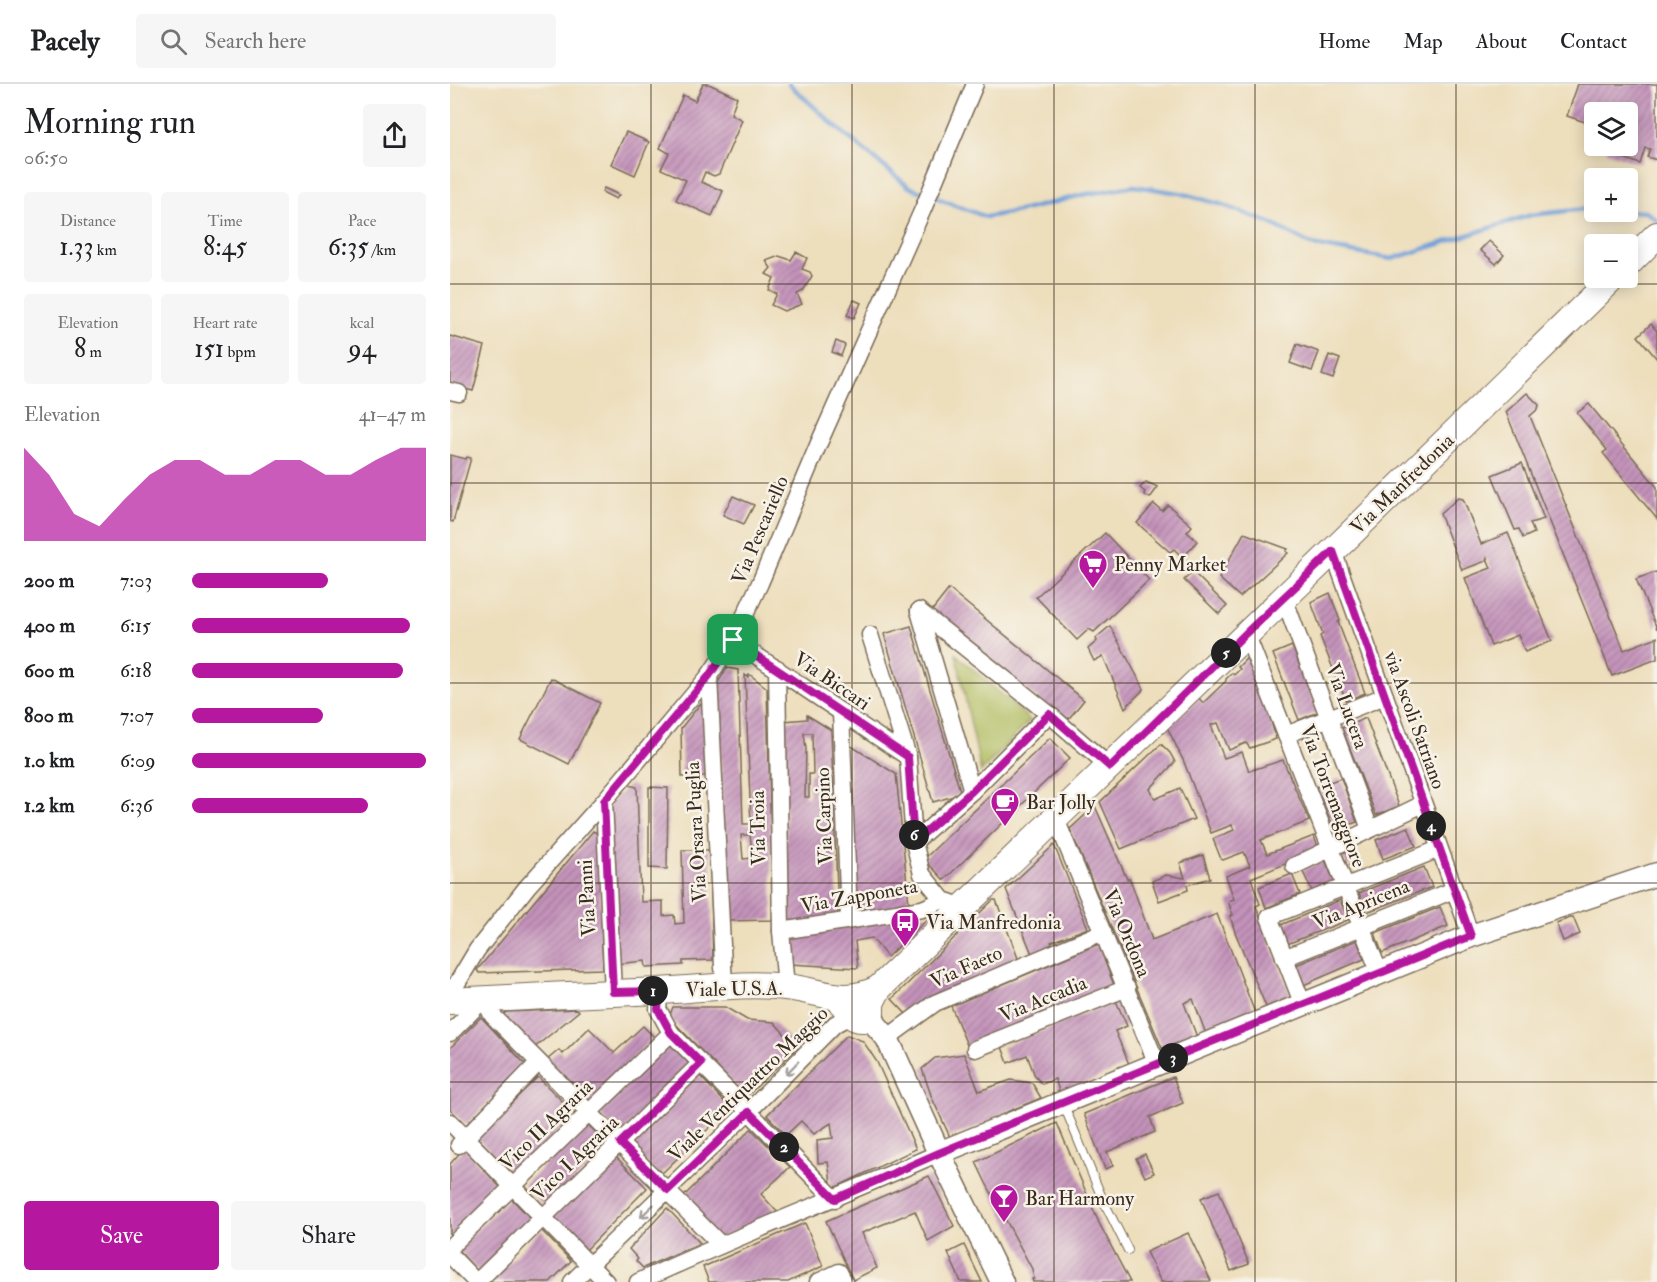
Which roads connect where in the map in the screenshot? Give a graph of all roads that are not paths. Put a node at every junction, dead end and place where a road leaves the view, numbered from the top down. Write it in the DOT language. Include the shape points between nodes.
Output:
graph roads {
  1 [pos="975,84"];
  2 [pos="1657,235"];
  3 [pos="1638,253"];
  4 [pos="1603,288"];
  5 [pos="1333,551"];
  6 [pos="1284,598"];
  7 [pos="1246,633"];
  8 [pos="870,635"];
  9 [pos="733,640"];
  10 [pos="777,668"];
  11 [pos="709,676"];
  12 [pos="1385,696"];
  13 [pos="841,712"];
  14 [pos="1049,714"];
  15 [pos="1329,718"];
  16 [pos="1286,735"];
  17 [pos="908,757"];
  18 [pos="1110,767"];
  19 [pos="972,791"];
  20 [pos="604,801"];
  21 [pos="1424,804"];
  22 [pos="1056,819"];
  23 [pos="1370,829"];
  24 [pos="914,842"];
  25 [pos="1331,849"];
  26 [pos="1439,849"];
  27 [pos="1294,866"];
  28 [pos="1657,874"];
  29 [pos="1346,886"];
  30 [pos="1454,890"];
  31 [pos="953,903"];
  32 [pos="849,919"];
  33 [pos="1362,927"];
  34 [pos="781,931"];
  35 [pos="1103,932"];
  36 [pos="1471,936"];
  37 [pos="1284,958"];
  38 [pos="1380,974"];
  39 [pos="724,987"];
  40 [pos="786,987"];
  41 [pos="1127,988"];
  42 [pos="660,991"];
  43 [pos="613,992"];
  44 [pos="450,995"];
  45 [pos="484,999"];
  46 [pos="450,1001"];
  47 [pos="1303,1005"];
  48 [pos="863,1009"];
  49 [pos="450,1033"];
  50 [pos="671,1033"];
  51 [pos="975,1049"];
  52 [pos="538,1063"];
  53 [pos="701,1063"];
  54 [pos="1157,1064"];
  55 [pos="1063,1103"];
  56 [pos="749,1112"];
  57 [pos="588,1113"];
  58 [pos="450,1122"];
  59 [pos="462,1142"];
  60 [pos="620,1143"];
  61 [pos="939,1153"];
  62 [pos="513,1186"];
  63 [pos="668,1190"];
  64 [pos="835,1199"];
  65 [pos="543,1218"];
  66 [pos="721,1245"];
  67 [pos="450,1247"];
  68 [pos="1128,1250"];
  69 [pos="450,1255"];
  70 [pos="589,1265"];
  71 [pos="842,1277"];
  72 [pos="477,1282"];
  73 [pos="572,1282"];
  74 [pos="606,1282"];
  75 [pos="638,1282"];
  76 [pos="818,1282"];
  77 [pos="1002,1282"];
  1 -- 9 [label="street, Via Pescariello"];
  2 -- 3 [label="main road"];
  4 -- 5 [label="main road, Via Manfredonia"];
  5 -- 6 [label="main road, Via Manfredonia"];
  5 -- 12 [label="street, via Ascoli Satriano"];
  6 -- 7 [label="main road, Via Manfredonia"];
  6 -- 15 [label="street, Via Lucera"];
  7 -- 16 [label="street, Via Torremaggiore"];
  7 -- 18 [label="main road, Via Manfredonia"];
  8 -- 17 [label="street, Via Biccari"];
  9 -- 10 [label="street, Via Biccari"];
  9 -- 11 [label="street, Via Pescariello"];
  10 -- 13 [label="street, Via Biccari"];
  10 -- 34 [label="street, Via Troia"];
  11 -- 20 [label="street, Via Pescariello"];
  11 -- 39 [label="street, Via Orsara Puglia"];
  12 -- 15 [label="street"];
  12 -- 21 [label="street, via Ascoli Satriano"];
  13 -- 17 [label="street, Via Biccari"];
  13 -- 32 [label="street, Via Carpino"];
  14 -- 18 [label="street"];
  14 -- 19 [label="street"];
  14 -- 19 [label="street" via="919,611"];
  15 -- 16 [label="street"];
  15 -- 23 [label="street, Via Lucera"];
  16 -- 25 [label="street, Via Torremaggiore"];
  17 -- 24 [label="street, Via Biccari"];
  18 -- 22 [label="main road, Via Manfredonia"];
  19 -- 24 [label="street"];
  20 -- 43 [label="street, Via Panni"];
  20 -- 44 [label="street, Via Pescariello" via="484,941"];
  21 -- 23 [label="street"];
  21 -- 26 [label="street, via Ascoli Satriano"];
  22 -- 31 [label="main road, Via Manfredonia"];
  22 -- 35 [label="street, Via Ordona"];
  23 -- 25 [label="street"];
  24 -- 31 [label="street, Via Biccari" via="922,874"];
  25 -- 27 [label="street"];
  25 -- 29 [label="street, Via Torremaggiore"];
  26 -- 29 [label="street"];
  26 -- 30 [label="street, via Ascoli Satriano"];
  28 -- 36 [label="street"];
  29 -- 33 [label="street, Via Torremaggiore"];
  29 -- 37 [label="street" via="1269,917"];
  30 -- 33 [label="street, Via Apricena"];
  30 -- 36 [label="street, via Ascoli Satriano"];
  31 -- 32 [label="street, Via Zapponeta"];
  31 -- 48 [label="main road, Via Manfredonia"];
  32 -- 34 [label="street, Via Zapponeta"];
  33 -- 37 [label="street, Via Apricena"];
  33 -- 38 [label="street, Via Torremaggiore"];
  34 -- 40 [label="street, Via Troia"];
  35 -- 41 [label="street, Via Ordona"];
  35 -- 48 [label="street, Via Faeto" via="935,1003"];
  36 -- 38 [label="street"];
  37 -- 47 [label="street"];
  38 -- 47 [label="street"];
  39 -- 40 [label="main road, Viale U.S.A."];
  39 -- 42 [label="main road, Viale U.S.A."];
  40 -- 48 [label="main road, Viale U.S.A."];
  41 -- 51 [label="street, Via Accadia"];
  41 -- 54 [label="street, Via Ordona"];
  42 -- 43 [label="main road, Viale U.S.A."];
  42 -- 50 [label="street" via="658,1009"];
  43 -- 45 [label="main road, Viale U.S.A."];
  45 -- 46 [label="main road, Viale U.S.A."];
  45 -- 49 [label="street"];
  45 -- 52 [label="street" via="492,1015"];
  47 -- 54 [label="street"];
  48 -- 56 [label="street, Viale Ventiquattro Maggio, one-way" via="835,1024"];
  48 -- 61 [label="street"];
  50 -- 53 [label="street"];
  50 -- 57 [label="street, Vico II Agraria"];
  52 -- 57 [label="street"];
  52 -- 59 [label="street"];
  53 -- 56 [label="street"];
  53 -- 60 [label="street, Vico I Agraria"];
  54 -- 55 [label="street"];
  55 -- 61 [label="street"];
  55 -- 68 [label="lane"];
  56 -- 63 [label="street, Viale Ventiquattro Maggio"];
  56 -- 64 [label="street"];
  57 -- 60 [label="street"];
  57 -- 62 [label="street, Vico II Agraria"];
  58 -- 59 [label="street"];
  59 -- 62 [label="street"];
  60 -- 63 [label="street"];
  60 -- 65 [label="street, Vico I Agraria"];
  61 -- 64 [label="street"];
  61 -- 77 [label="street"];
  62 -- 65 [label="street"];
  62 -- 67 [label="street, Vico II Agraria"];
  63 -- 66 [label="street"];
  63 -- 70 [label="street, Viale Ventiquattro Maggio, one-way"];
  64 -- 66 [label="street"];
  65 -- 70 [label="street"];
  65 -- 72 [label="street, Vico I Agraria"];
  66 -- 75 [label="street"];
  69 -- 72 [label="street"];
  70 -- 73 [label="street, Viale Ventiquattro Maggio"];
  70 -- 74 [label="street"];
  71 -- 76 [label="street"];
}
